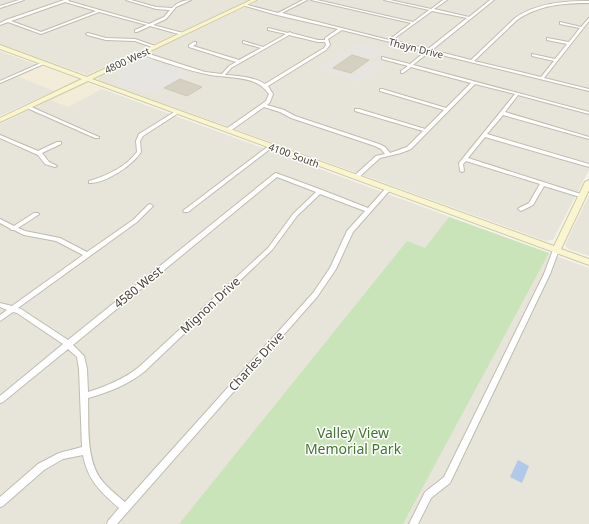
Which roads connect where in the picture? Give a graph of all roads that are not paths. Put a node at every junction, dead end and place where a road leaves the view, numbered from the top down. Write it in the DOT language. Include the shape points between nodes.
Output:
graph roads {
  1 [pos="22,0"];
  2 [pos="66,0"];
  3 [pos="128,0"];
  4 [pos="189,0"];
  5 [pos="255,0"];
  6 [pos="305,0"];
  7 [pos="313,0"];
  8 [pos="386,0"];
  9 [pos="445,0"];
  10 [pos="492,0"];
  11 [pos="561,0"];
  12 [pos="589,2"];
  13 [pos="566,3"];
  14 [pos="244,5"];
  15 [pos="339,6"];
  16 [pos="0,7"];
  17 [pos="172,9"];
  18 [pos="332,10"];
  19 [pos="432,10"];
  20 [pos="98,11"];
  21 [pos="278,14"];
  22 [pos="377,14"];
  23 [pos="62,18"];
  24 [pos="470,18"];
  25 [pos="589,18"];
  26 [pos="370,19"];
  27 [pos="6,21"];
  28 [pos="71,21"];
  29 [pos="414,23"];
  30 [pos="0,24"];
  31 [pos="561,24"];
  32 [pos="150,25"];
  33 [pos="582,28"];
  34 [pos="269,29"];
  35 [pos="340,29"];
  36 [pos="136,31"];
  37 [pos="88,34"];
  38 [pos="182,34"];
  39 [pos="290,34"];
  40 [pos="548,39"];
  41 [pos="327,41"];
  42 [pos="389,41"];
  43 [pos="244,42"];
  44 [pos="195,43"];
  45 [pos="569,43"];
  46 [pos="0,47"];
  47 [pos="156,47"];
  48 [pos="264,48"];
  49 [pos="430,51"];
  50 [pos="142,53"];
  51 [pos="533,55"];
  52 [pos="383,58"];
  53 [pos="556,60"];
  54 [pos="472,61"];
  55 [pos="240,62"];
  56 [pos="44,63"];
  57 [pos="411,66"];
  58 [pos="402,72"];
  59 [pos="223,75"];
  60 [pos="542,78"];
  61 [pos="87,79"];
  62 [pos="0,82"];
  63 [pos="473,83"];
  64 [pos="265,86"];
  65 [pos="381,90"];
  66 [pos="589,90"];
  67 [pos="517,94"];
  68 [pos="266,104"];
  69 [pos="28,107"];
  70 [pos="447,109"];
  71 [pos="357,110"];
  72 [pos="178,112"];
  73 [pos="502,113"];
  74 [pos="589,113"];
  75 [pos="0,120"];
  76 [pos="228,130"];
  77 [pos="426,131"];
  78 [pos="485,135"];
  79 [pos="0,136"];
  80 [pos="97,137"];
  81 [pos="589,138"];
  82 [pos="59,143"];
  83 [pos="272,146"];
  84 [pos="38,154"];
  85 [pos="388,154"];
  86 [pos="465,159"];
  87 [pos="55,166"];
  88 [pos="589,166"];
  89 [pos="462,171"];
  90 [pos="356,177"];
  91 [pos="91,182"];
  92 [pos="589,182"];
  93 [pos="543,184"];
  94 [pos="388,189"];
  95 [pos="320,191"];
  96 [pos="582,196"];
  97 [pos="150,206"];
  98 [pos="520,209"];
  99 [pos="368,210"];
  100 [pos="186,211"];
  101 [pos="36,214"];
  102 [pos="0,221"];
  103 [pos="13,229"];
  104 [pos="556,250"];
  105 [pos="88,255"];
  106 [pos="589,262"];
  107 [pos="0,305"];
  108 [pos="13,308"];
  109 [pos="0,318"];
  110 [pos="68,344"];
  111 [pos="84,396"];
  112 [pos="0,400"];
  113 [pos="86,450"];
  114 [pos="0,503"];
  115 [pos="125,508"];
  116 [pos="111,524"];
  117 [pos="413,524"];
  1 -- 16 [label="street"];
  2 -- 20 [label="street"];
  2 -- 27 [label="street"];
  3 -- 17 [label="street"];
  4 -- 17 [label="street"];
  5 -- 14 [label="main road, 4800 West"];
  6 -- 21 [label="street"];
  7 -- 15 [label="street"];
  8 -- 19 [label="street"];
  9 -- 19 [label="street"];
  10 -- 24 [label="street"];
  11 -- 13 [label="street"];
  12 -- 13 [label="street"];
  13 -- 54 [label="street" via="538,8 519,16"];
  14 -- 21 [label="street, Thayn Drive"];
  14 -- 38 [label="main road, 4800 West"];
  15 -- 18 [label="street"];
  15 -- 22 [label="street"];
  17 -- 32 [label="street" via="166,18"];
  19 -- 24 [label="street"];
  19 -- 29 [label="street"];
  20 -- 28 [label="street"];
  20 -- 32 [label="street"];
  21 -- 35 [label="street, Thayn Drive"];
  22 -- 26 [label="street"];
  22 -- 29 [label="street"];
  23 -- 28 [label="street"];
  24 -- 49 [label="street"];
  25 -- 33 [label="street"];
  27 -- 28 [label="street" via="40,33"];
  27 -- 30 [label="street"];
  29 -- 42 [label="street"];
  31 -- 33 [label="street"];
  32 -- 36 [label="street"];
  32 -- 38 [label="street"];
  33 -- 45 [label="street"];
  34 -- 39 [label="street"];
  35 -- 41 [label="street" via="327,37"];
  35 -- 42 [label="street, Thayn Drive"];
  37 -- 47 [label="street" via="108,40 132,40"];
  38 -- 47 [label="main road, 4800 West"];
  39 -- 41 [label="street"];
  39 -- 48 [label="street"];
  40 -- 45 [label="street"];
  41 -- 64 [label="street" via="325,49"];
  42 -- 49 [label="street, Thayn Drive"];
  43 -- 48 [label="street"];
  44 -- 55 [label="street" via="190,46"];
  45 -- 53 [label="street"];
  46 -- 56 [label="main road, 4100 South"];
  47 -- 50 [label="main road, 4800 West"];
  48 -- 55 [label="street"];
  49 -- 54 [label="street, Thayn Drive"];
  49 -- 57 [label="street"];
  50 -- 59 [label="street" via="203,73"];
  50 -- 61 [label="main road, 4800 West"];
  51 -- 53 [label="street"];
  52 -- 57 [label="street"];
  53 -- 60 [label="street"];
  54 -- 60 [label="street, Thayn Drive"];
  55 -- 59 [label="street" via="226,70"];
  56 -- 61 [label="main road, 4100 South"];
  56 -- 62 [label="street"];
  57 -- 58 [label="street"];
  57 -- 63 [label="street"];
  59 -- 64 [label="street" via="237,76"];
  60 -- 66 [label="street, Thayn Drive"];
  61 -- 69 [label="main road, 4800 West"];
  61 -- 72 [label="main road, 4100 South"];
  63 -- 67 [label="street"];
  63 -- 70 [label="street"];
  64 -- 68 [label="street" via="271,94"];
  65 -- 70 [label="street"];
  67 -- 73 [label="street"];
  67 -- 74 [label="street"];
  68 -- 76 [label="street"];
  68 -- 85 [label="street" via="291,117 379,146"];
  69 -- 75 [label="main road, 4800 West"];
  69 -- 80 [label="street"];
  70 -- 77 [label="street"];
  71 -- 77 [label="street"];
  72 -- 76 [label="main road, 4100 South"];
  72 -- 91 [label="street" via="141,135 138,141 139,152 133,160 105,177"];
  73 -- 78 [label="street"];
  73 -- 81 [label="street"];
  76 -- 83 [label="main road, 4100 South"];
  77 -- 85 [label="street" via="407,149"];
  78 -- 86 [label="street"];
  78 -- 88 [label="street"];
  79 -- 84 [label="street"];
  82 -- 84 [label="street"];
  83 -- 90 [label="main road, 4100 South"];
  83 -- 100 [label="street"];
  84 -- 87 [label="street" via="47,163"];
  85 -- 90 [label="street" via="376,158"];
  86 -- 89 [label="street" via="461,165"];
  86 -- 93 [label="street"];
  90 -- 94 [label="main road, 4100 South"];
  92 -- 96 [label="main road"];
  93 -- 96 [label="street"];
  93 -- 98 [label="street" via="531,204"];
  94 -- 99 [label="street, Charles Drive"];
  94 -- 104 [label="main road, 4100 South"];
  95 -- 99 [label="street"];
  95 -- 110 [label="street, 4580 West" via="276,174"];
  95 -- 111 [label="street, Mignon Drive" via="295,215 270,249 138,373 115,387"];
  96 -- 104 [label="main road"];
  97 -- 105 [label="street" via="135,221"];
  99 -- 115 [label="street, Charles Drive" via="350,231 332,270 315,295"];
  101 -- 103 [label="street"];
  102 -- 103 [label="street"];
  103 -- 105 [label="street" via="58,239"];
  104 -- 106 [label="main road, 4100 South"];
  104 -- 117 [label="street" via="547,274 447,480 428,495"];
  105 -- 108 [label="street"];
  107 -- 108 [label="street"];
  108 -- 109 [label="street"];
  108 -- 110 [label="street"];
  110 -- 111 [label="street" via="77,351 81,360"];
  110 -- 112 [label="street, 4580 West"];
  111 -- 113 [label="street"];
  113 -- 114 [label="street" via="62,456 41,467"];
  113 -- 115 [label="street" via="95,479 105,492"];
  115 -- 116 [label="street, Charles Drive"];
}
